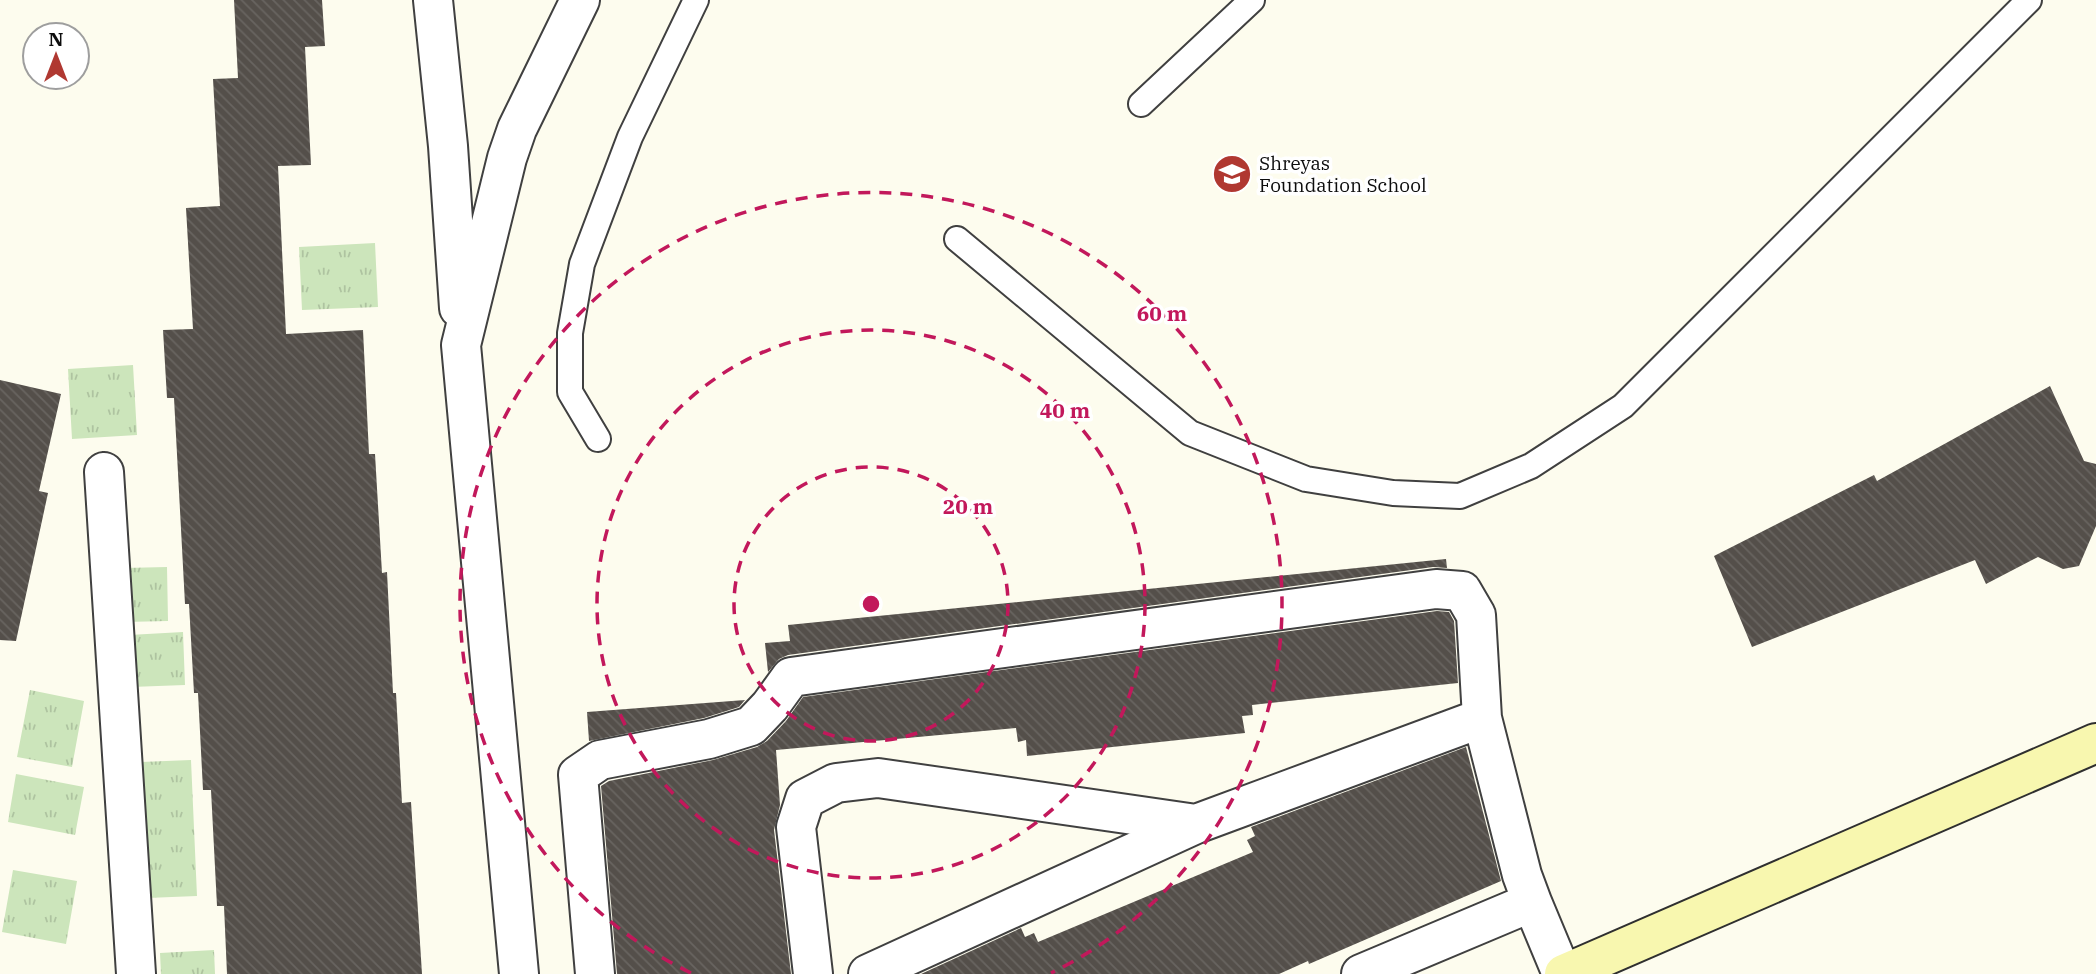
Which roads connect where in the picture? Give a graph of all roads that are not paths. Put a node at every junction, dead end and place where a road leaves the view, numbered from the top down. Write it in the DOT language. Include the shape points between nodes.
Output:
graph roads {
  1 [pos="433,0"];
  2 [pos="580,0"];
  3 [pos="696,0"];
  4 [pos="1252,0"];
  5 [pos="2029,0"];
  6 [pos="1141,104"];
  7 [pos="448,146"];
  8 [pos="508,158"];
  9 [pos="957,239"];
  10 [pos="461,345"];
  11 [pos="598,439"];
  12 [pos="104,472"];
  13 [pos="1482,718"];
  14 [pos="2096,743"];
  15 [pos="1196,824"];
  16 [pos="1532,902"];
  17 [pos="136,974"];
  18 [pos="519,974"];
  19 [pos="595,974"];
  20 [pos="813,974"];
  21 [pos="868,974"];
  22 [pos="1361,974"];
  23 [pos="1563,974"];
  1 -- 7 [label="street"];
  2 -- 8 [label="street" via="517,129"];
  3 -- 11 [label="lane" via="630,137 582,264 570,333 570,392"];
  4 -- 6 [label="lane"];
  5 -- 9 [label="lane" via="1623,406 1531,466 1460,496 1393,493 1306,479 1191,433"];
  7 -- 8 [label="street"];
  7 -- 10 [label="street"];
  8 -- 10 [label="street"];
  10 -- 18 [label="street"];
  12 -- 17 [label="street"];
  13 -- 15 [label="street"];
  13 -- 16 [label="street"];
  13 -- 19 [label="street" via="1476,615 1462,591 1449,590 791,677 751,726 600,760 578,775"];
  14 -- 23 [label="street"];
  15 -- 20 [label="street" via="878,778 836,783 805,799 796,827"];
  15 -- 21 [label="street"];
  16 -- 22 [label="street"];
  16 -- 23 [label="street"];
}
